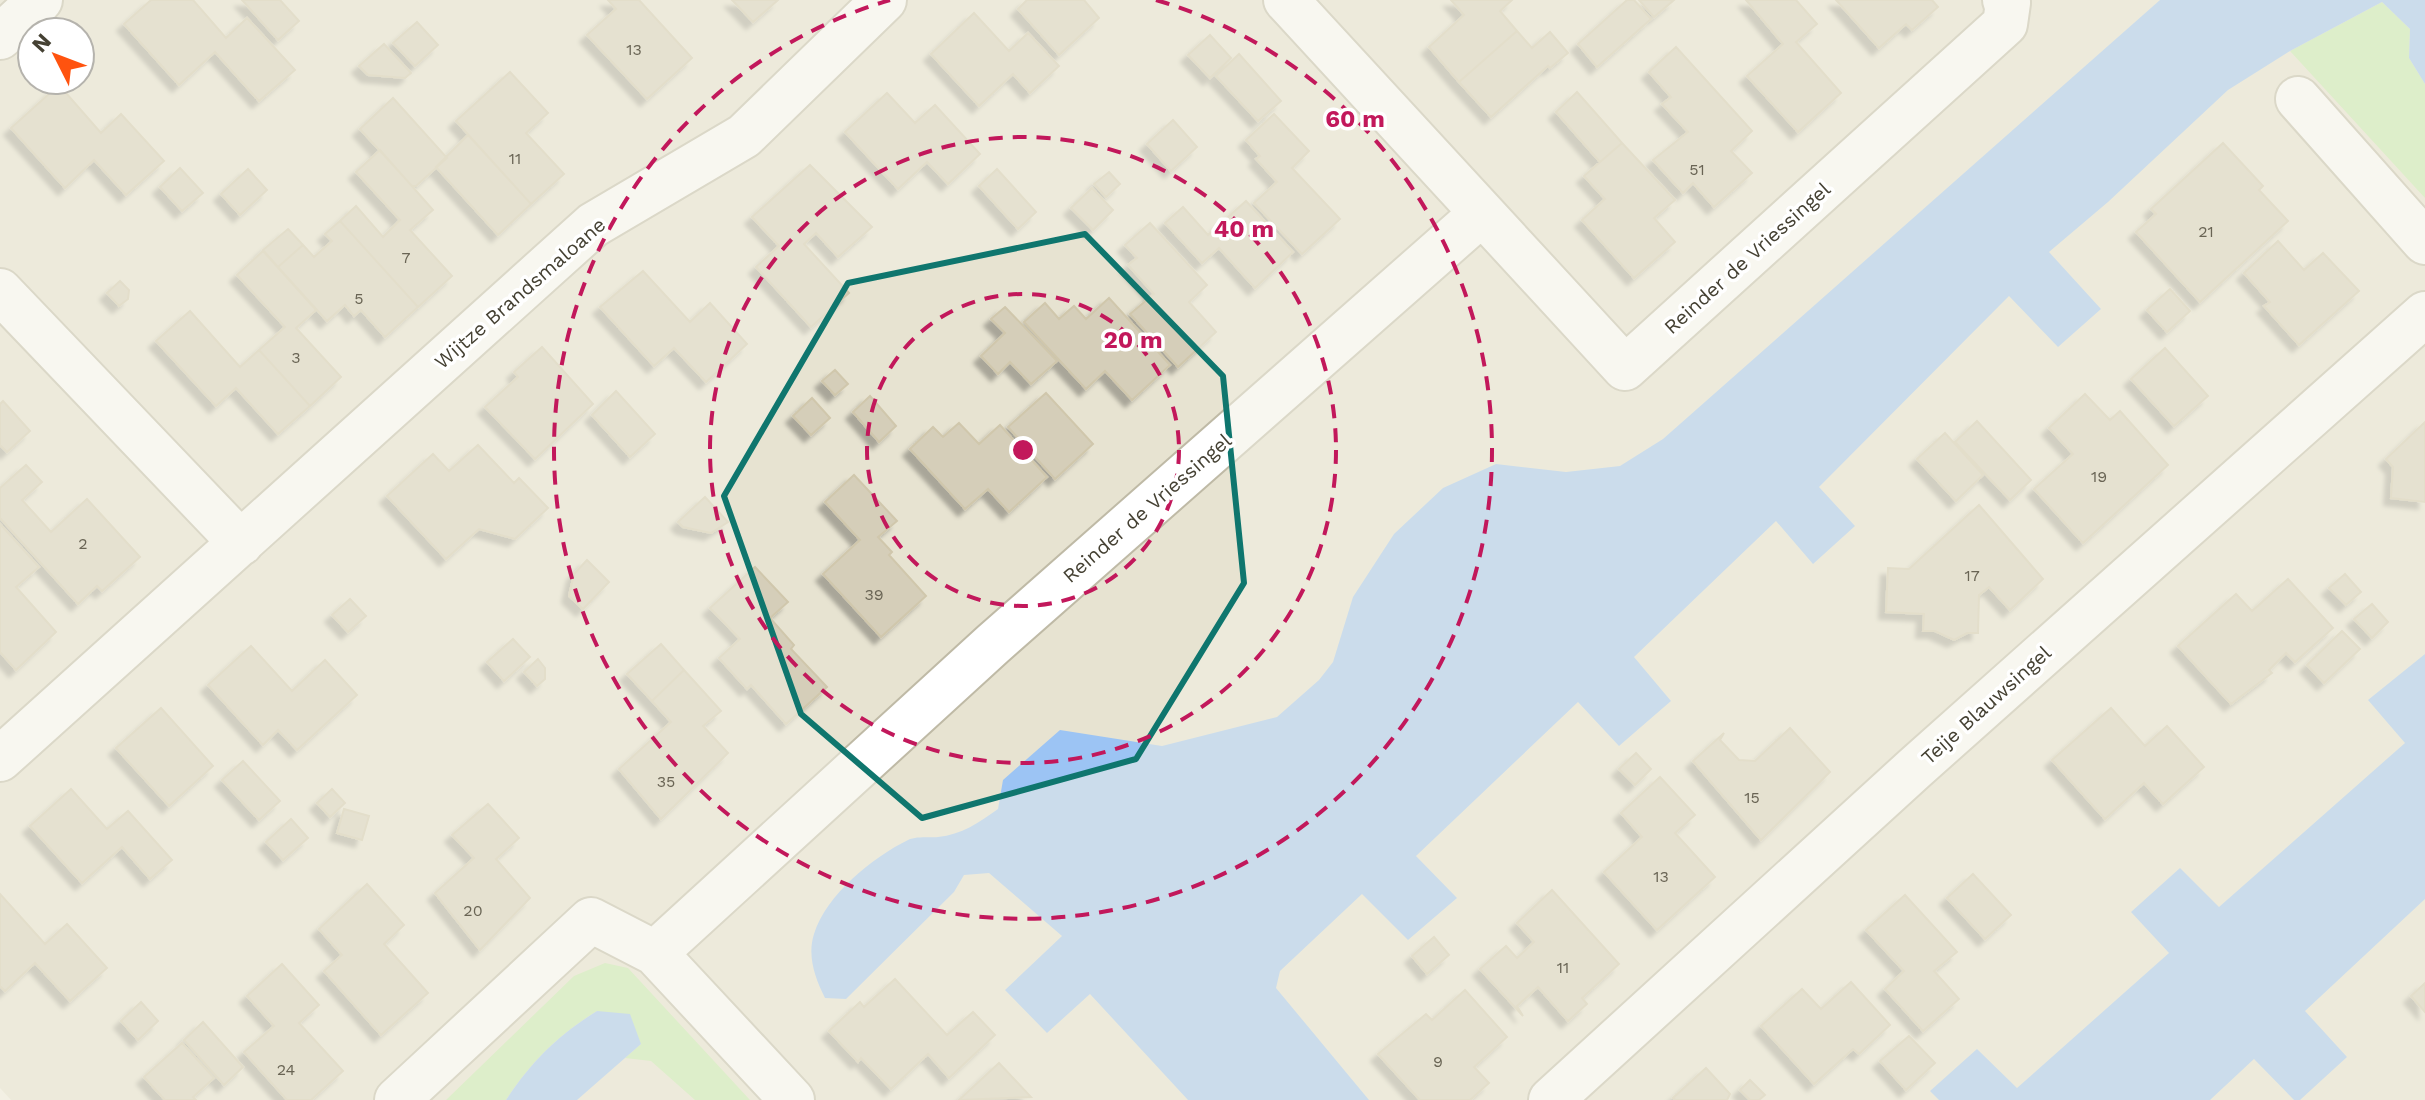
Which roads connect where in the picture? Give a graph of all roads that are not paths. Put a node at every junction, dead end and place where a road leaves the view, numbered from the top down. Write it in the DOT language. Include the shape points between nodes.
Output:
graph roads {
  1 [pos="40,0"];
  2 [pos="884,0"];
  3 [pos="1286,0"];
  4 [pos="2005,0"];
  5 [pos="0,37"];
  6 [pos="2298,99"];
  7 [pos="1480,215"];
  8 [pos="2425,242"];
  9 [pos="0,291"];
  10 [pos="2425,314"];
  11 [pos="241,543"];
  12 [pos="0,759"];
  13 [pos="655,953"];
  14 [pos="397,1100"];
  15 [pos="792,1100"];
  16 [pos="1551,1100"];
  1 -- 5 [label="street"];
  2 -- 11 [label="street, Wijtze Brandsmaloane" via="744,136 593,225"];
  3 -- 7 [label="street, Reinder de Vriessingel"];
  4 -- 7 [label="street, Reinder de Vriessingel" via="2005,24 1625,368"];
  6 -- 8 [label="street"];
  7 -- 13 [label="street, Reinder de Vriessingel" via="993,644"];
  9 -- 11 [label="street"];
  10 -- 16 [label="street, Teije Blauwsingel"];
  11 -- 12 [label="street, Wijtze Brandsmaloane"];
  13 -- 14 [label="street" via="591,920"];
  13 -- 15 [label="street"];
}
